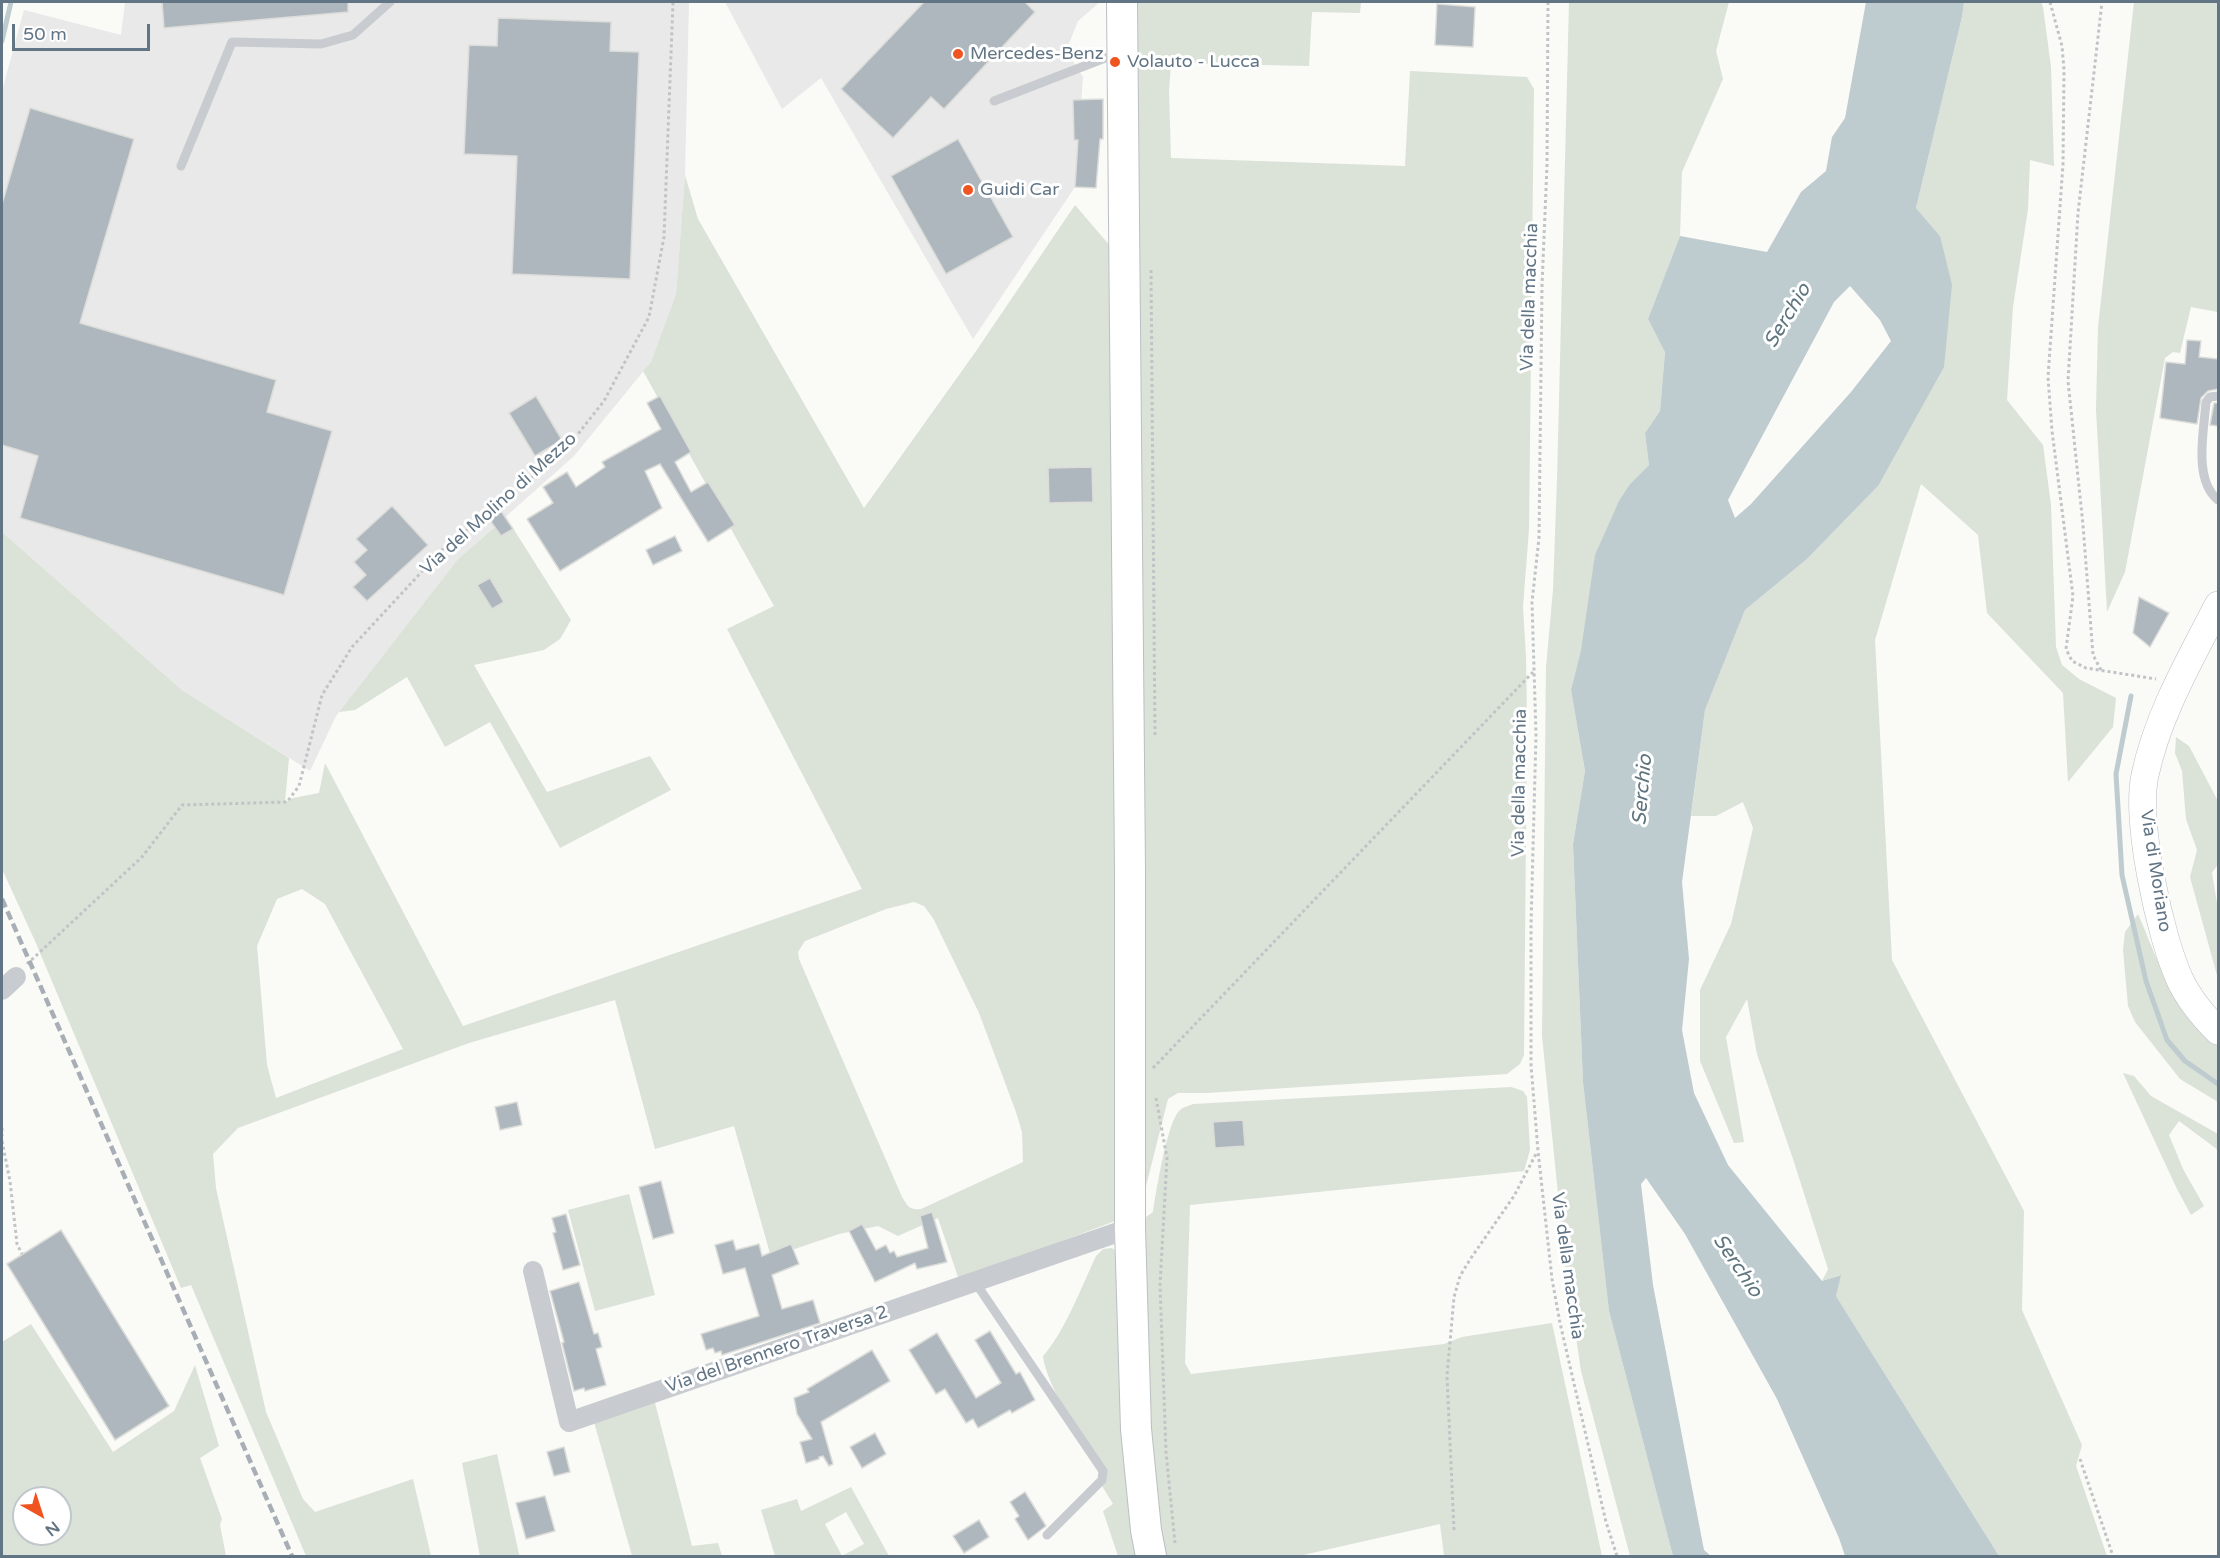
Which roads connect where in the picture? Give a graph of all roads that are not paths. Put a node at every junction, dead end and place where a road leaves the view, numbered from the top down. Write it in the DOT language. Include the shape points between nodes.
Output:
graph roads {
  1 [pos="390,2"];
  2 [pos="1122,2"];
  3 [pos="1123,51"];
  4 [pos="994,101"];
  5 [pos="181,166"];
  6 [pos="2218,396"];
  7 [pos="2218,500"];
  8 [pos="2218,605"];
  9 [pos="2218,1031"];
  10 [pos="1130,1228"];
  11 [pos="533,1271"];
  12 [pos="975,1282"];
  13 [pos="1047,1535"];
  14 [pos="1163,1551"];
  1 -- 5 [label="lane" via="352,35 321,44 232,42"];
  2 -- 3 [label="main road"];
  3 -- 4 [label="lane"];
  3 -- 10 [label="main road"];
  6 -- 7 [label="lane" via="2206,402 2202,472"];
  8 -- 9 [label="main road, Via di Moriano" via="2161,719 2144,777 2143,816 2169,949 2194,1004"];
  10 -- 12 [label="street, Via del Brennero Traversa 2"];
  10 -- 14 [label="main road" via="1136,1429 1146,1530"];
  11 -- 12 [label="street, Via del Brennero Traversa 2" via="569,1422"];
  12 -- 13 [label="lane" via="1102,1472 1102,1480"];
}
